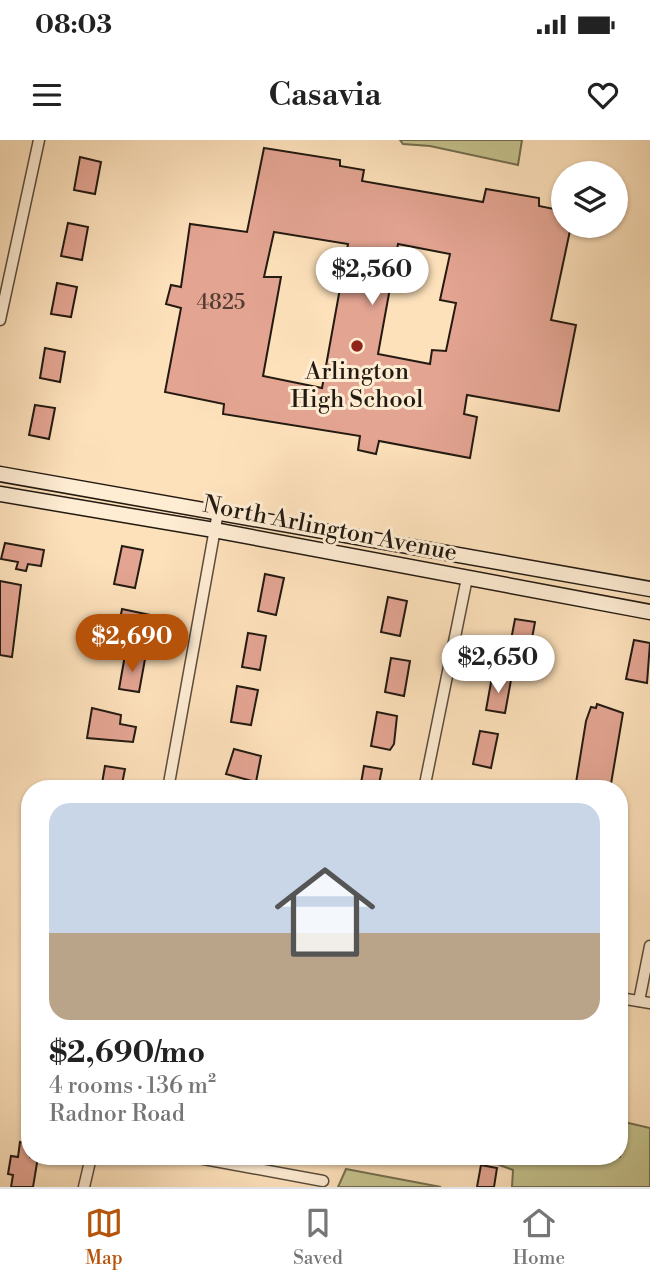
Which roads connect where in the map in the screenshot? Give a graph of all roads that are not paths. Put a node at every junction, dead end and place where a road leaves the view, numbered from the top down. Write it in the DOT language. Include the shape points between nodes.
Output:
graph roads {
  1 [pos="39,140"];
  2 [pos="0,320"];
  3 [pos="0,474"];
  4 [pos="0,494"];
  5 [pos="218,512"];
  6 [pos="214,530"];
  7 [pos="467,578"];
  8 [pos="650,589"];
  9 [pos="650,612"];
  10 [pos="171,780"];
  11 [pos="426,780"];
  12 [pos="650,946"];
  13 [pos="645,1002"];
  14 [pos="89,1165"];
  15 [pos="236,1165"];
  16 [pos="323,1181"];
  17 [pos="84,1187"];
  1 -- 2 [label="street"];
  3 -- 5 [label="main road, North Arlington Avenue"];
  4 -- 6 [label="main road, North Arlington Avenue"];
  5 -- 6 [label="street"];
  5 -- 8 [label="main road, North Arlington Avenue"];
  6 -- 7 [label="main road, North Arlington Avenue"];
  6 -- 10 [label="street"];
  7 -- 9 [label="main road, North Arlington Avenue"];
  7 -- 11 [label="street"];
  12 -- 13 [label="street"];
  14 -- 17 [label="street"];
  15 -- 16 [label="street"];
}
